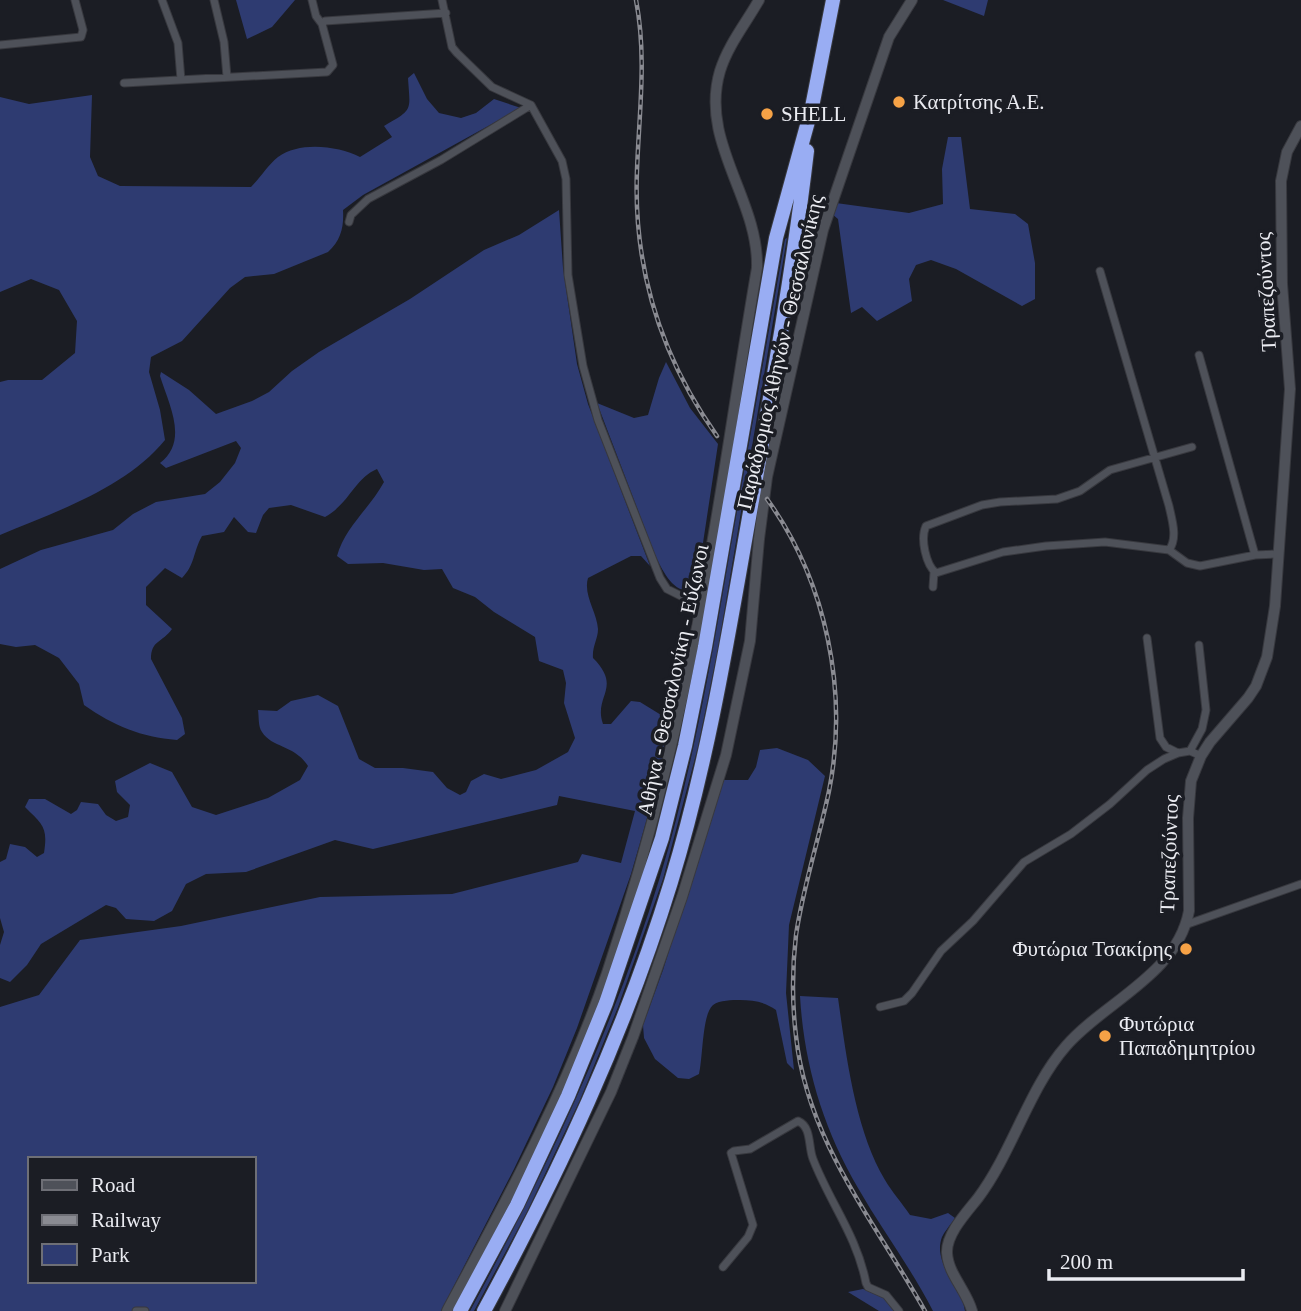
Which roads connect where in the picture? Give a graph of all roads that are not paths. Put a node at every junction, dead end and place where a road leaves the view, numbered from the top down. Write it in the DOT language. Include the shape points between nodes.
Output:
graph roads {
  1 [pos="75,0"];
  2 [pos="162,0"];
  3 [pos="214,0"];
  4 [pos="312,0"];
  5 [pos="442,0"];
  6 [pos="759,0"];
  7 [pos="833,0"];
  8 [pos="912,0"];
  9 [pos="446,13"];
  10 [pos="322,24"];
  11 [pos="0,45"];
  12 [pos="227,77"];
  13 [pos="181,80"];
  14 [pos="124,83"];
  15 [pos="531,105"];
  16 [pos="812,108"];
  17 [pos="1301,126"];
  18 [pos="349,222"];
  19 [pos="1100,271"];
  20 [pos="1199,355"];
  21 [pos="1192,447"];
  22 [pos="1155,458"];
  23 [pos="1169,550"];
  24 [pos="1279,554"];
  25 [pos="1255,555"];
  26 [pos="934,572"];
  27 [pos="933,587"];
  28 [pos="701,606"];
  29 [pos="1147,638"];
  30 [pos="1199,645"];
  31 [pos="1190,751"];
  32 [pos="1178,752"];
  33 [pos="1201,756"];
  34 [pos="1301,884"];
  35 [pos="1185,925"];
  36 [pos="880,1007"];
  37 [pos="723,1267"];
  38 [pos="136,1311"];
  39 [pos="145,1311"];
  40 [pos="447,1311"];
  41 [pos="460,1311"];
  42 [pos="484,1311"];
  43 [pos="505,1311"];
  44 [pos="899,1311"];
  45 [pos="972,1311"];
  1 -- 11 [label="street" via="81,37"];
  2 -- 13 [label="street" via="178,43"];
  3 -- 12 [label="street"];
  4 -- 10 [label="street"];
  5 -- 9 [label="street"];
  6 -- 28 [label="main road" via="726,57 715,96 719,135 755,232 757,268"];
  7 -- 16 [label="highway, Αθήνα - Θεσσαλονίκη - Εύζωνοι"];
  8 -- 43 [label="main road, Παράδρομος Αθηνών - Θεσσαλονίκης" via="889,37 823,230 767,477 748,654 726,755 682,897 611,1092"];
  9 -- 10 [label="street" via="330,19"];
  9 -- 15 [label="street" via="457,53 492,87"];
  10 -- 12 [label="street" via="333,65 327,72"];
  12 -- 13 [label="street"];
  13 -- 14 [label="street"];
  15 -- 18 [label="street" via="368,199"];
  15 -- 28 [label="street" via="562,161 566,179 568,275 583,366 598,420 660,578 667,589"];
  16 -- 41 [label="highway, Αθήνα - Θεσσαλονίκη - Εύζωνοι" via="776,238 705,648 650,877 568,1096"];
  16 -- 42 [label="highway, Αθήνα - Θεσσαλονίκη - Εύζωνοι" via="797,241 726,651 688,821 652,940 592,1095 535,1217"];
  17 -- 24 [label="main road, Τραπεζούντος" via="1285,157 1281,181 1282,284 1290,381"];
  19 -- 22 [label="street"];
  20 -- 25 [label="street"];
  21 -- 22 [label="street"];
  22 -- 23 [label="street" via="1172,519 1173,546"];
  22 -- 26 [label="street" via="1110,470 1080,491 1057,499 982,505 926,526 922,539"];
  23 -- 25 [label="street" via="1200,566"];
  23 -- 26 [label="street" via="1105,542 1046,546 1003,552"];
  24 -- 25 [label="street"];
  24 -- 33 [label="main road, Τραπεζούντος" via="1275,606 1262,671 1248,698"];
  26 -- 27 [label="street"];
  28 -- 40 [label="main road" via="648,837 606,974 549,1111"];
  29 -- 32 [label="street" via="1160,738"];
  30 -- 31 [label="street" via="1206,710"];
  31 -- 32 [label="street"];
  31 -- 33 [label="street"];
  32 -- 36 [label="street" via="1147,770 1071,834 1024,862 941,951 912,993 904,1001"];
  33 -- 35 [label="main road, Τραπεζούντος" via="1188,794 1190,892"];
  34 -- 35 [label="street"];
  35 -- 45 [label="main road, Τραπεζούντος" via="1168,954 1143,981 1061,1052 994,1174 956,1229 947,1259"];
  37 -- 44 [label="street" via="748,1237 752,1225 731,1153 750,1149 798,1121 807,1130 813,1159 854,1239 868,1287 892,1299"];
  38 -- 39 [label="street"];
}
